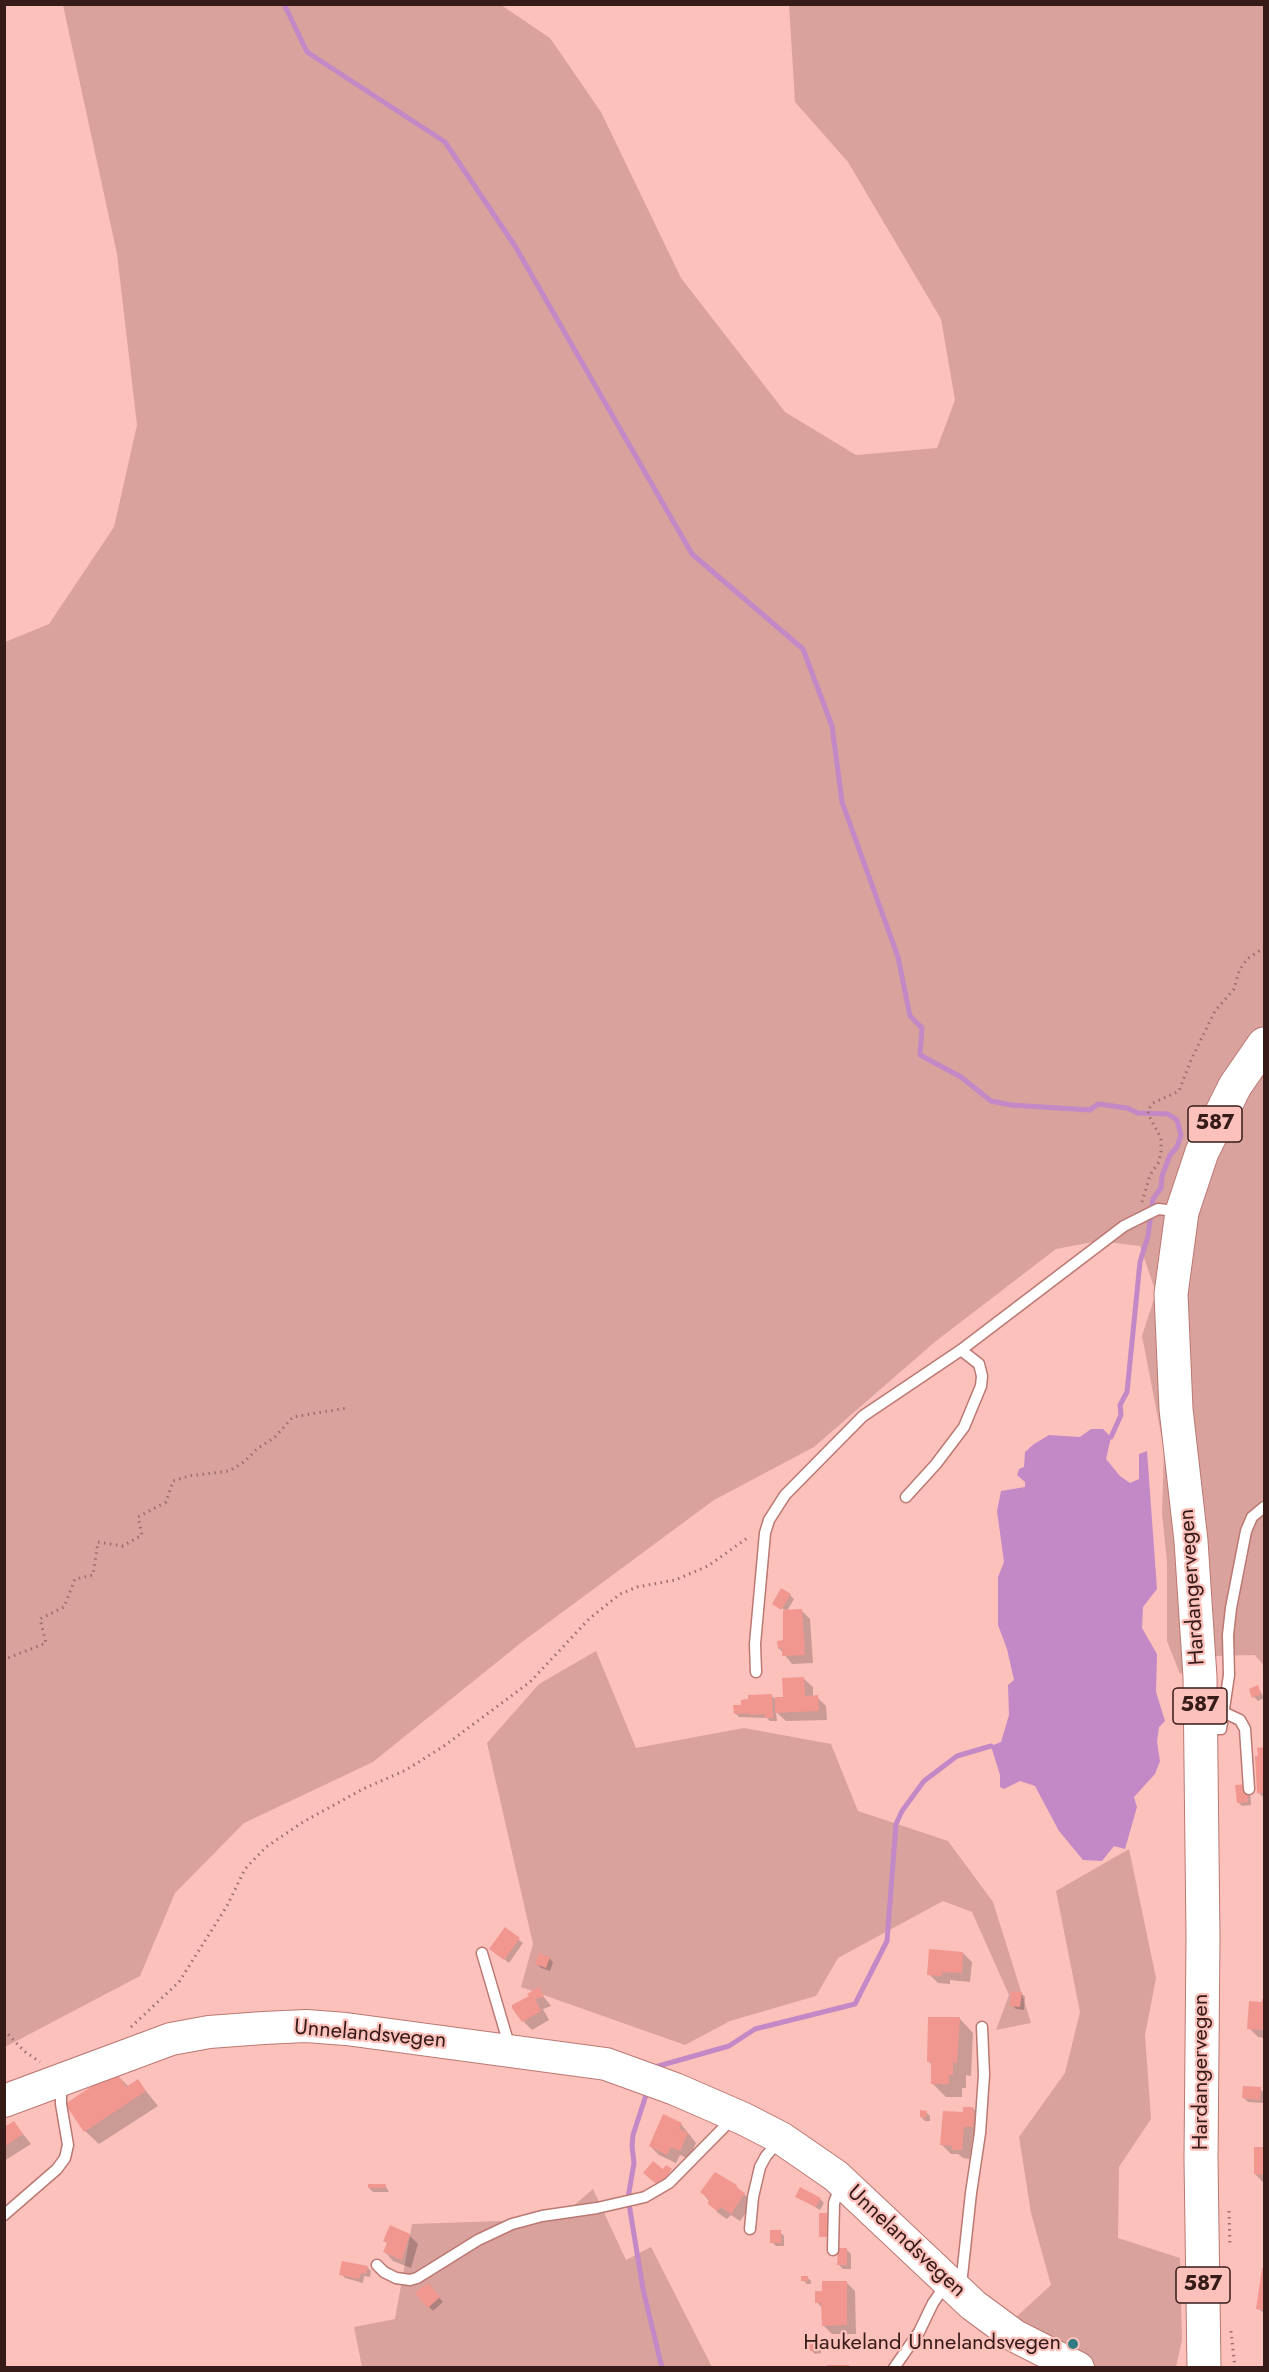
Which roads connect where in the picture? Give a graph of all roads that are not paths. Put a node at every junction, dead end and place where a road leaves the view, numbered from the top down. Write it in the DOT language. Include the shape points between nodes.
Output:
graph roads {
  1 [pos="1264,1044"];
  2 [pos="1182,1212"];
  3 [pos="961,1350"];
  4 [pos="906,1497"];
  5 [pos="1264,1507"];
  6 [pos="756,1672"];
  7 [pos="1213,1721"];
  8 [pos="1249,1789"];
  9 [pos="482,1953"];
  10 [pos="982,2027"];
  11 [pos="511,2050"];
  12 [pos="51,2071"];
  13 [pos="4,2101"];
  14 [pos="735,2115"];
  15 [pos="781,2138"];
  16 [pos="842,2181"];
  17 [pos="4,2215"];
  18 [pos="750,2229"];
  19 [pos="833,2250"];
  20 [pos="376,2265"];
  21 [pos="951,2285"];
  22 [pos="894,2367"];
  23 [pos="1078,2367"];
  24 [pos="1204,2367"];
  1 -- 2 [label="main road, Hardangervegen / 587" via="1220,1114 1202,1152"];
  2 -- 3 [label="lane" via="1158,1209 1124,1226"];
  2 -- 7 [label="main road, Hardangervegen / 587" via="1174,1262 1171,1324 1176,1409"];
  3 -- 4 [label="lane" via="979,1364 981,1386 964,1427"];
  3 -- 6 [label="lane" via="863,1416 785,1495 769,1520 755,1644"];
  5 -- 7 [label="lane" via="1252,1517 1246,1531 1228,1635 1229,1675"];
  7 -- 8 [label="lane" via="1240,1720 1245,1729"];
  7 -- 24 [label="main road, Hardangervegen / 587"];
  9 -- 11 [label="lane"];
  10 -- 21 [label="lane" via="980,2133 964,2266 960,2280"];
  11 -- 12 [label="main road, Unnelandsvegen" via="306,2026 209,2032"];
  11 -- 14 [label="main road, Unnelandsvegen" via="606,2064"];
  12 -- 13 [label="main road, Unnelandsvegen"];
  12 -- 17 [label="lane" via="68,2145 65,2158"];
  14 -- 15 [label="main road, Unnelandsvegen"];
  14 -- 20 [label="lane" via="669,2183 652,2194 512,2224 410,2280 396,2278"];
  15 -- 16 [label="main road, Unnelandsvegen"];
  15 -- 18 [label="lane" via="760,2167"];
  16 -- 19 [label="lane" via="834,2203"];
  16 -- 21 [label="main road, Unnelandsvegen"];
  21 -- 22 [label="lane" via="933,2303 919,2332"];
  21 -- 23 [label="main road, Unnelandsvegen" via="1015,2336"];
}
